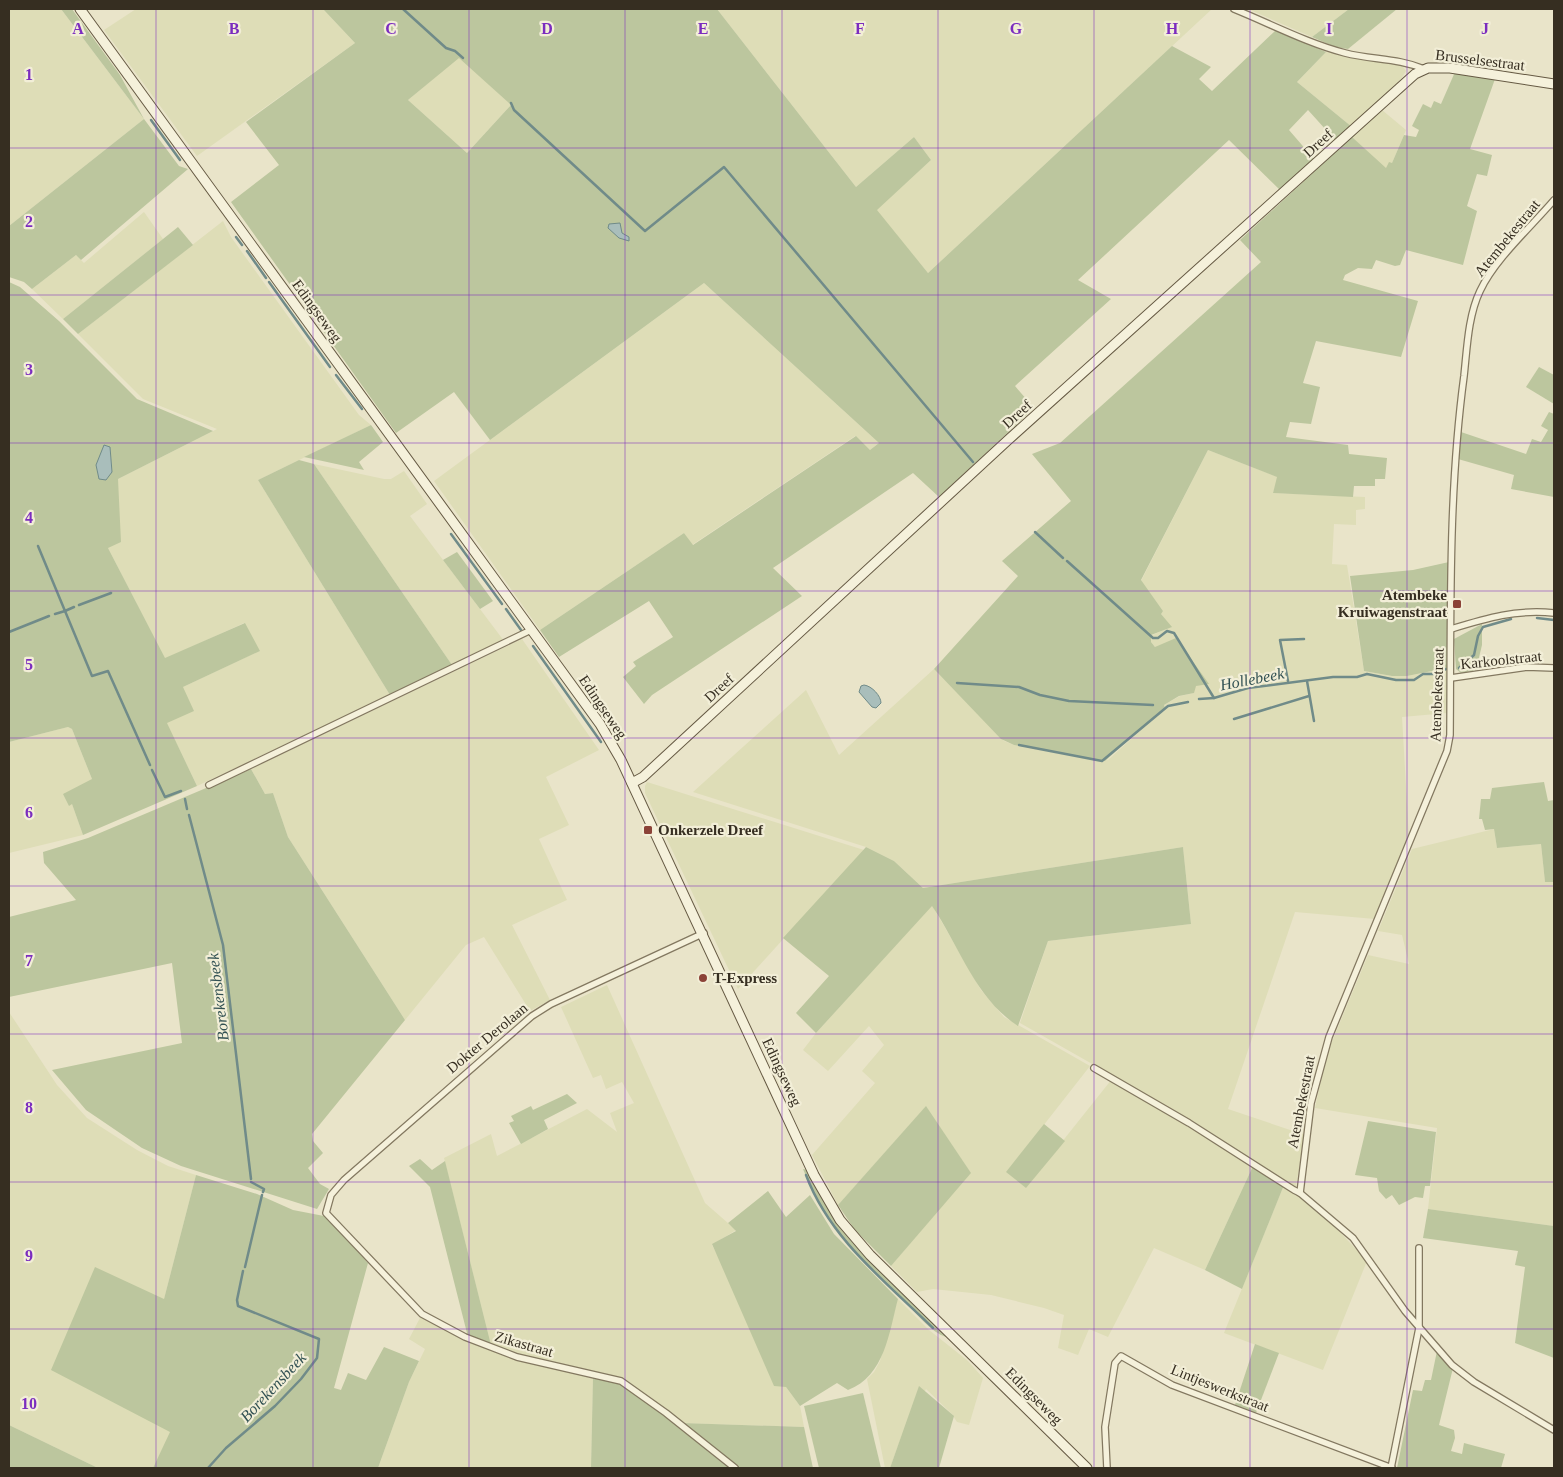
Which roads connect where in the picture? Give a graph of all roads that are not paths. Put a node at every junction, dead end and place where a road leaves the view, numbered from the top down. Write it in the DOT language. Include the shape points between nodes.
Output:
graph roads {
  1 [pos="80,9"];
  2 [pos="1234,9"];
  3 [pos="1424,69"];
  4 [pos="1554,84"];
  5 [pos="1554,200"];
  6 [pos="1554,613"];
  7 [pos="1451,629"];
  8 [pos="531,630"];
  9 [pos="1554,668"];
  10 [pos="1450,678"];
  11 [pos="632,783"];
  12 [pos="210,785"];
  13 [pos="704,933"];
  14 [pos="1094,1068"];
  15 [pos="1300,1192"];
  16 [pos="326,1213"];
  17 [pos="1418,1248"];
  18 [pos="1419,1328"];
  19 [pos="1554,1430"];
  20 [pos="735,1468"];
  21 [pos="1087,1468"];
  22 [pos="1106,1468"];
  23 [pos="1392,1468"];
  1 -- 8 [label="main road, Edingseweg"];
  2 -- 3 [label="street, Brusselsestraat" via="1348,54 1407,62"];
  3 -- 4 [label="main road, Brusselsestraat" via="1450,68"];
  3 -- 11 [label="main road, Dreef" via="1401,86 1002,446 643,777"];
  5 -- 7 [label="street, Atembekestraat" via="1495,268 1480,290 1476,303 1455,448"];
  6 -- 7 [label="street" via="1508,613"];
  7 -- 10 [label="street, Atembekestraat"];
  8 -- 11 [label="main road, Edingseweg" via="600,724"];
  8 -- 12 [label="street"];
  9 -- 10 [label="street, Karkoolstraat" via="1527,667"];
  10 -- 15 [label="street, Atembekestraat" via="1447,751 1329,1037 1313,1093"];
  11 -- 13 [label="main road, Edingseweg"];
  13 -- 16 [label="street, Dokter Derolaan" via="551,1004 532,1016 344,1180 331,1195"];
  13 -- 21 [label="main road, Edingseweg" via="825,1196 840,1220 860,1245"];
  14 -- 15 [label="street"];
  15 -- 18 [label="street" via="1353,1238"];
  16 -- 20 [label="street, Zikastraat" via="422,1314 465,1337 517,1357 621,1381"];
  17 -- 18 [label="street"];
  18 -- 19 [label="street" via="1452,1365 1474,1382"];
  18 -- 23 [label="street"];
  22 -- 23 [label="street, Lintjeswerkstraat" via="1105,1427 1115,1363 1121,1356 1172,1385"];
}
